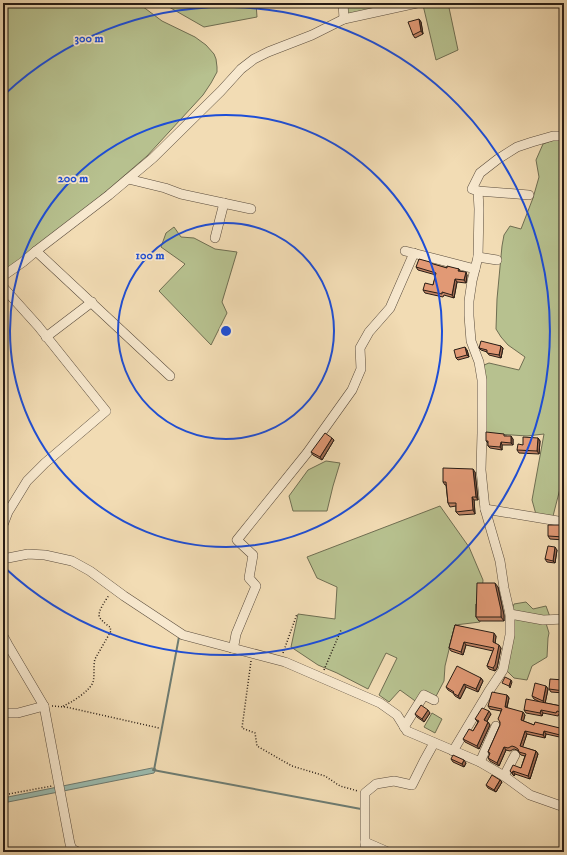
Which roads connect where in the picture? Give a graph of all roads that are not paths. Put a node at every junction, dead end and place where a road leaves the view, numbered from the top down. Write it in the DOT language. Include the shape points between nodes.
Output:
graph roads {
  1 [pos="343,3"];
  2 [pos="417,3"];
  3 [pos="344,19"];
  4 [pos="564,136"];
  5 [pos="128,179"];
  6 [pos="478,191"];
  7 [pos="529,195"];
  8 [pos="224,203"];
  9 [pos="251,209"];
  10 [pos="215,238"];
  11 [pos="36,250"];
  12 [pos="478,257"];
  13 [pos="497,260"];
  14 [pos="474,269"];
  15 [pos="3,276"];
  16 [pos="3,286"];
  17 [pos="92,302"];
  18 [pos="46,337"];
  19 [pos="170,376"];
  20 [pos="485,509"];
  21 [pos="564,522"];
  22 [pos="3,525"];
  23 [pos="3,559"];
  24 [pos="510,614"];
  25 [pos="564,619"];
  26 [pos="3,632"];
  27 [pos="3,636"];
  28 [pos="232,648"];
  29 [pos="434,700"];
  30 [pos="44,706"];
  31 [pos="3,713"];
  32 [pos="496,726"];
  33 [pos="404,727"];
  34 [pos="434,743"];
  35 [pos="452,751"];
  36 [pos="515,755"];
  37 [pos="480,762"];
  38 [pos="504,776"];
  39 [pos="564,807"];
  40 [pos="365,847"];
  41 [pos="78,852"];
  42 [pos="388,852"];
  1 -- 3 [label="street"];
  2 -- 3 [label="street"];
  3 -- 5 [label="street" via="254,59 153,158"];
  4 -- 6 [label="street" via="553,136 517,147 498,159 480,173 472,189"];
  5 -- 8 [label="street"];
  5 -- 11 [label="street"];
  6 -- 7 [label="street"];
  6 -- 12 [label="street"];
  8 -- 9 [label="street"];
  8 -- 10 [label="street"];
  11 -- 15 [label="street"];
  11 -- 17 [label="street"];
  12 -- 13 [label="street"];
  12 -- 14 [label="street"];
  14 -- 20 [label="street" via="469,316 471,341 482,380 481,470"];
  14 -- 28 [label="street" via="410,252 390,308 369,332 360,348 360,369 352,390 307,453 237,540 253,555 249,578 256,586"];
  16 -- 18 [label="street"];
  17 -- 18 [label="street"];
  17 -- 19 [label="street"];
  18 -- 22 [label="street" via="106,411 45,463 28,481 8,512"];
  20 -- 21 [label="street"];
  20 -- 24 [label="street" via="500,561"];
  23 -- 28 [label="street" via="39,554 72,561 183,635"];
  24 -- 25 [label="street" via="543,620"];
  24 -- 35 [label="street" via="510,635 503,670"];
  26 -- 27 [label="street"];
  27 -- 30 [label="street"];
  28 -- 33 [label="street" via="281,661 380,703 397,716"];
  29 -- 33 [label="street" via="424,695"];
  30 -- 31 [label="street" via="18,713"];
  30 -- 41 [label="street" via="70,844 72,849"];
  32 -- 37 [label="street"];
  33 -- 34 [label="street" via="407,731"];
  34 -- 35 [label="street"];
  34 -- 40 [label="street" via="412,785 394,781 376,784 365,792"];
  35 -- 37 [label="street"];
  36 -- 38 [label="street"];
  37 -- 38 [label="street"];
  38 -- 39 [label="street" via="530,795"];
  40 -- 42 [label="street"];
}
